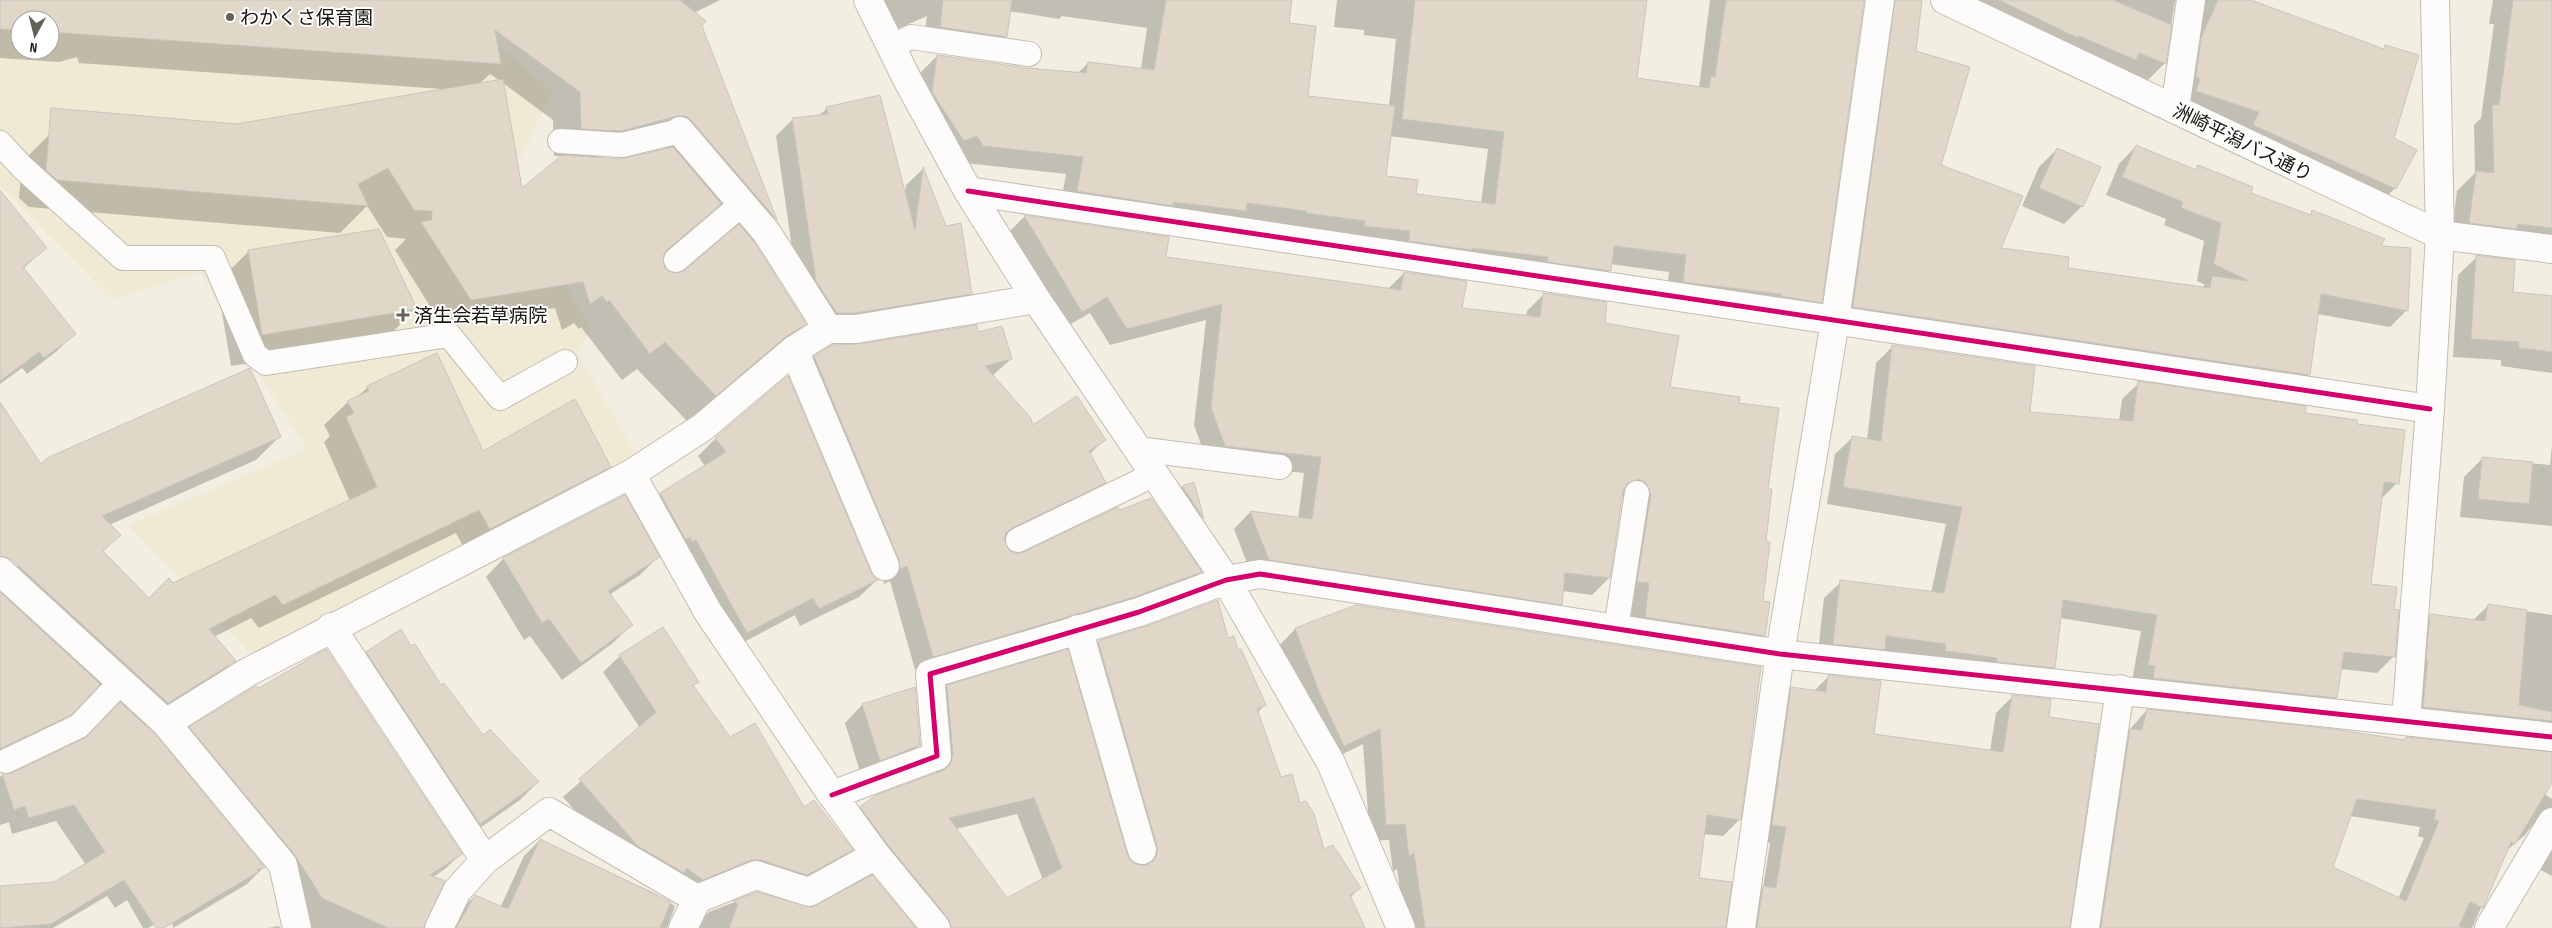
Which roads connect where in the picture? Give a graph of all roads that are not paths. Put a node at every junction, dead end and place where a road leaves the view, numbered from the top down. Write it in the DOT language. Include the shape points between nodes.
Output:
graph roads {
  1 [pos="868,0"];
  2 [pos="1880,0"];
  3 [pos="1945,0"];
  4 [pos="2191,0"];
  5 [pos="2435,0"];
  6 [pos="890,46"];
  7 [pos="1029,54"];
  8 [pos="2175,109"];
  9 [pos="680,131"];
  10 [pos="560,141"];
  11 [pos="0,143"];
  12 [pos="968,191"];
  13 [pos="742,204"];
  14 [pos="2440,236"];
  15 [pos="2552,249"];
  16 [pos="676,260"];
  17 [pos="1036,299"];
  18 [pos="1835,321"];
  19 [pos="828,328"];
  20 [pos="794,350"];
  21 [pos="565,362"];
  22 [pos="2430,409"];
  23 [pos="1138,449"];
  24 [pos="1280,467"];
  25 [pos="631,474"];
  26 [pos="1155,474"];
  27 [pos="1637,493"];
  28 [pos="1018,540"];
  29 [pos="885,566"];
  30 [pos="0,571"];
  31 [pos="1226,580"];
  32 [pos="331,627"];
  33 [pos="1078,629"];
  34 [pos="1616,629"];
  35 [pos="1780,654"];
  36 [pos="121,682"];
  37 [pos="2120,689"];
  38 [pos="2406,721"];
  39 [pos="166,723"];
  40 [pos="2552,737"];
  41 [pos="6,761"];
  42 [pos="832,795"];
  43 [pos="2552,822"];
  44 [pos="1142,850"];
  45 [pos="876,855"];
  46 [pos="485,860"];
  47 [pos="697,899"];
  48 [pos="297,928"];
  49 [pos="439,928"];
  50 [pos="683,928"];
  51 [pos="936,928"];
  52 [pos="1401,928"];
  53 [pos="1741,928"];
  54 [pos="2085,928"];
  55 [pos="2488,928"];
  1 -- 6 [label="street"];
  2 -- 18 [label="street"];
  3 -- 8 [label="street, 洲崎平潟バス通り"];
  4 -- 8 [label="street"];
  5 -- 14 [label="street"];
  6 -- 7 [label="lane" via="911,37"];
  6 -- 12 [label="street"];
  8 -- 14 [label="street, 洲崎平潟バス通り"];
  9 -- 10 [label="lane" via="622,145"];
  9 -- 13 [label="street"];
  11 -- 21 [label="lane" via="22,167 123,258 213,258 255,355 266,363 449,334 500,398"];
  12 -- 17 [label="street"];
  12 -- 18 [label="street"];
  13 -- 16 [label="lane"];
  13 -- 19 [label="street" via="767,233"];
  14 -- 15 [label="street, 洲崎平潟バス通り"];
  14 -- 22 [label="street"];
  17 -- 19 [label="street" via="856,329"];
  17 -- 23 [label="street"];
  18 -- 22 [label="street"];
  18 -- 35 [label="street"];
  19 -- 20 [label="street"];
  20 -- 25 [label="street" via="703,427"];
  20 -- 29 [label="street"];
  22 -- 38 [label="street"];
  23 -- 24 [label="lane"];
  23 -- 26 [label="street"];
  25 -- 32 [label="street"];
  25 -- 42 [label="street" via="708,612"];
  26 -- 28 [label="lane"];
  26 -- 31 [label="street"];
  27 -- 34 [label="lane"];
  30 -- 36 [label="street"];
  31 -- 33 [label="street" via="1138,612"];
  31 -- 34 [label="street" via="1260,574"];
  31 -- 52 [label="street" via="1331,763"];
  32 -- 39 [label="street" via="248,672"];
  32 -- 46 [label="street"];
  33 -- 42 [label="street" via="930,674 937,756"];
  33 -- 44 [label="street"];
  34 -- 35 [label="street"];
  35 -- 37 [label="street"];
  35 -- 53 [label="street"];
  36 -- 39 [label="street"];
  36 -- 41 [label="lane" via="79,726"];
  37 -- 38 [label="street"];
  37 -- 54 [label="street"];
  38 -- 40 [label="street"];
  39 -- 48 [label="street" via="283,865"];
  42 -- 45 [label="street"];
  43 -- 55 [label="street"];
  45 -- 47 [label="street" via="809,892 756,875"];
  45 -- 51 [label="street"];
  46 -- 47 [label="street" via="549,812"];
  46 -- 49 [label="street" via="457,891"];
  47 -- 50 [label="street"];
}
